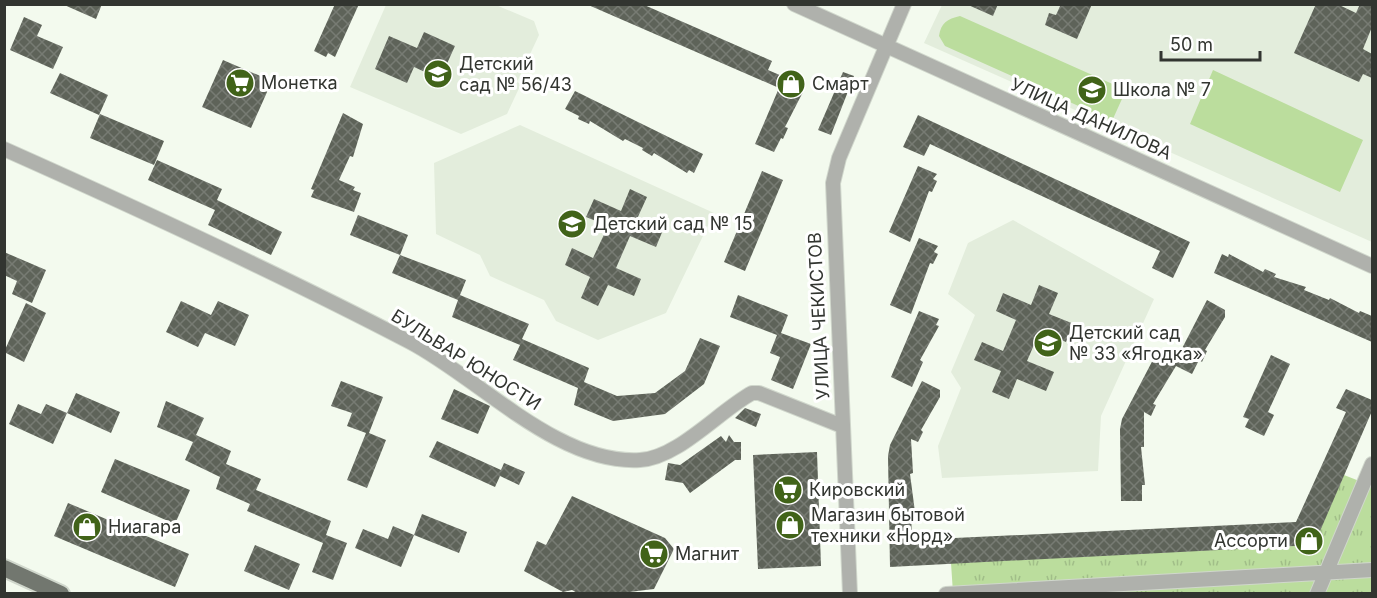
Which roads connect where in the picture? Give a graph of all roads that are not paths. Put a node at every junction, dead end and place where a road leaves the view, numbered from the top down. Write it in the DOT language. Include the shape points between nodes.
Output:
graph roads {
  1 [pos="794,4"];
  2 [pos="904,4"];
  3 [pos="885,46"];
  4 [pos="4,149"];
  5 [pos="1372,266"];
  6 [pos="842,426"];
  7 [pos="1372,464"];
  8 [pos="4,568"];
  9 [pos="1372,570"];
  10 [pos="1326,573"];
  11 [pos="61,594"];
  12 [pos="850,594"];
  13 [pos="946,594"];
  14 [pos="1317,594"];
  1 -- 3 [label="street, УЛИЦА ДАНИЛОВА"];
  2 -- 3 [label="street, УЛИЦА ЧЕКИСТОВ"];
  3 -- 5 [label="street, УЛИЦА ДАНИЛОВА"];
  3 -- 6 [label="street, УЛИЦА ЧЕКИСТОВ" via="839,158 833,183"];
  4 -- 6 [label="street, БУЛЬВАР ЮНОСТИ" via="300,286 413,344 554,437 589,454 641,460 666,453 752,393"];
  6 -- 12 [label="street, УЛИЦА ЧЕКИСТОВ"];
  7 -- 10 [label="street"];
  8 -- 11 [label="main road"];
  9 -- 10 [label="street"];
  10 -- 13 [label="street"];
  10 -- 14 [label="street"];
}
